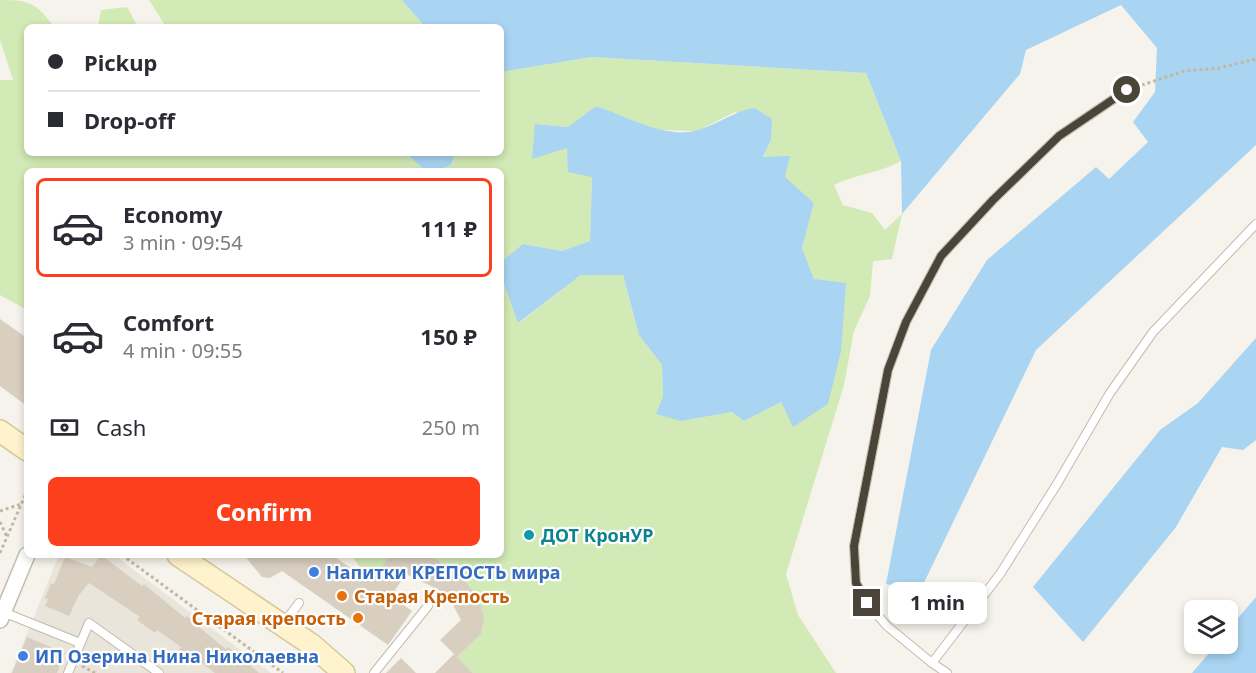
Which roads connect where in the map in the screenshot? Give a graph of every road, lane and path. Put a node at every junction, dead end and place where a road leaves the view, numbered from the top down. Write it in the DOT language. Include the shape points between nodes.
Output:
graph roads {
  1 [pos="1256,59"];
  2 [pos="1127,90"];
  3 [pos="1256,224"];
  4 [pos="0,431"];
  5 [pos="24,448"];
  6 [pos="24,498"];
  7 [pos="21,504"];
  8 [pos="0,511"];
  9 [pos="0,522"];
  10 [pos="7,537"];
  11 [pos="0,554"];
  12 [pos="26,558"];
  13 [pos="126,558"];
  14 [pos="182,558"];
  15 [pos="299,603"];
  16 [pos="428,606"];
  17 [pos="2,616"];
  18 [pos="282,625"];
  19 [pos="80,643"];
  20 [pos="75,663"];
  21 [pos="932,663"];
  22 [pos="68,673"];
  23 [pos="95,673"];
  24 [pos="159,673"];
  25 [pos="283,673"];
  26 [pos="344,673"];
  27 [pos="374,673"];
  28 [pos="947,673"];
  1 -- 2 [label="path" via="1219,68 1185,70"];
  2 -- 21 [label="lane" via="1059,136 941,256 906,322 888,370 854,546 856,583 887,626"];
  3 -- 21 [label="lane" via="1153,332 1110,393 1000,574"];
  4 -- 5 [label="main road"];
  6 -- 7 [label="path"];
  7 -- 8 [label="path"];
  7 -- 10 [label="path"];
  9 -- 10 [label="path"];
  10 -- 11 [label="path"];
  12 -- 17 [label="street"];
  13 -- 25 [label="path"];
  14 -- 18 [label="main road"];
  15 -- 18 [label="lane"];
  16 -- 27 [label="lane"];
  17 -- 19 [label="lane"];
  18 -- 26 [label="main road"];
  19 -- 22 [label="lane"];
  19 -- 24 [label="lane" via="89,623"];
  20 -- 23 [label="path"];
  21 -- 28 [label="lane"];
}
